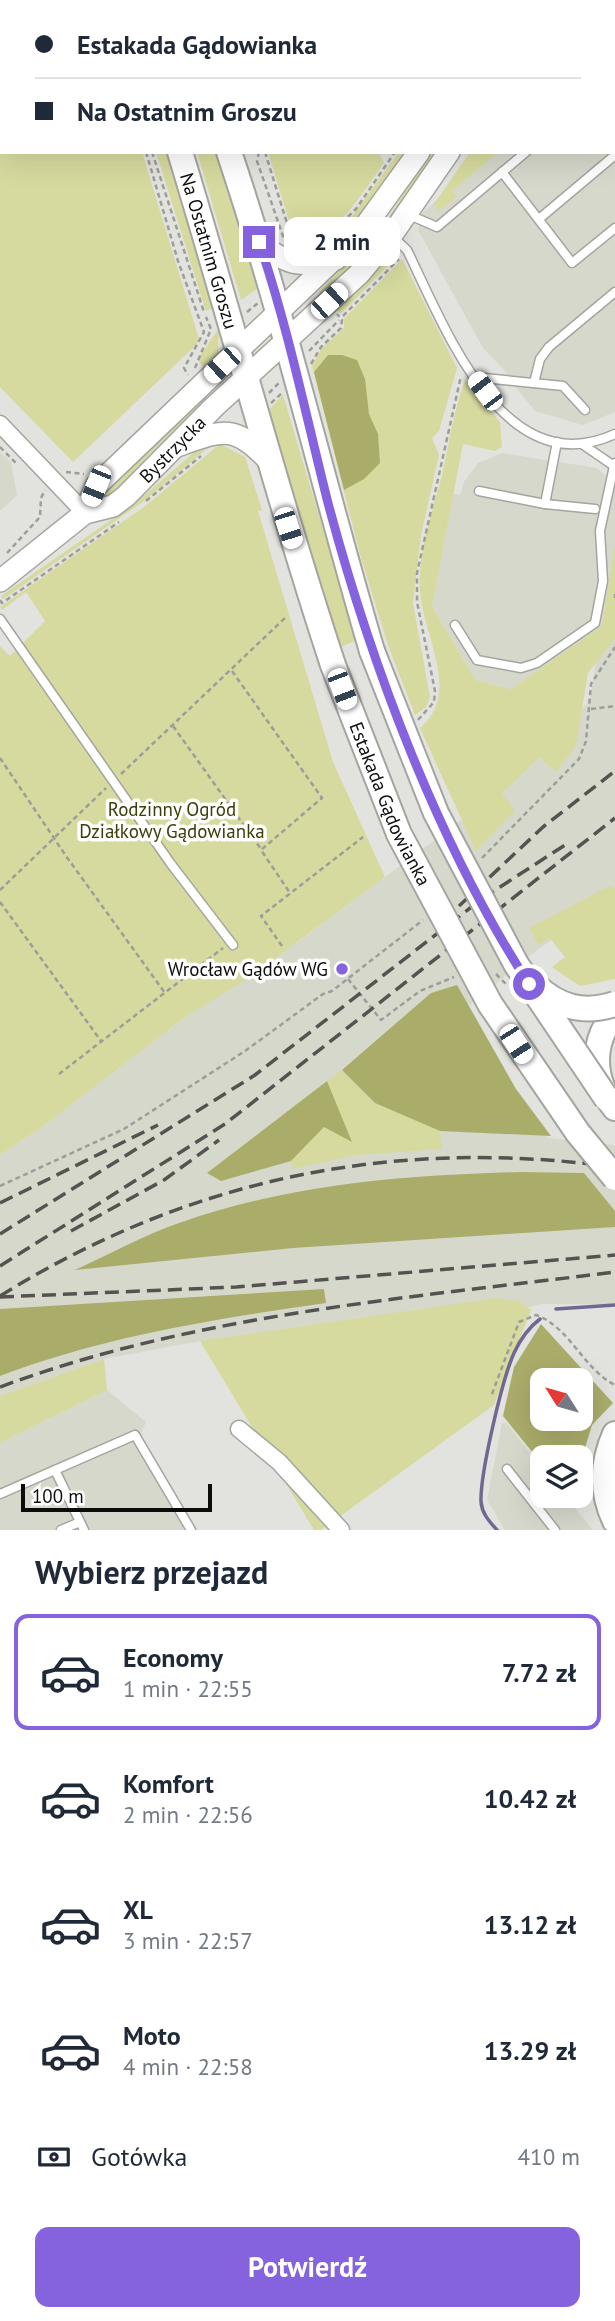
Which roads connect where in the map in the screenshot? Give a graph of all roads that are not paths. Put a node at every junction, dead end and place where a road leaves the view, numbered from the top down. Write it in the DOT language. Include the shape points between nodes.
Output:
graph roads {
  1 [pos="181,154"];
  2 [pos="230,154"];
  3 [pos="418,154"];
  4 [pos="448,154"];
  5 [pos="524,154"];
  6 [pos="615,155"];
  7 [pos="502,172"];
  8 [pos="407,214"];
  9 [pos="539,219"];
  10 [pos="615,228"];
  11 [pos="391,236"];
  12 [pos="260,244"];
  13 [pos="336,259"];
  14 [pos="615,292"];
  15 [pos="273,305"];
  16 [pos="287,340"];
  17 [pos="238,351"];
  18 [pos="474,377"];
  19 [pos="246,378"];
  20 [pos="534,383"];
  21 [pos="586,410"];
  22 [pos="0,424"];
  23 [pos="615,434"];
  24 [pos="557,442"];
  25 [pos="582,444"];
  26 [pos="174,447"];
  27 [pos="268,460"];
  28 [pos="614,464"];
  29 [pos="479,491"];
  30 [pos="545,504"];
  31 [pos="595,509"];
  32 [pos="85,513"];
  33 [pos="0,581"];
  34 [pos="0,618"];
  35 [pos="455,625"];
  36 [pos="232,943"];
  37 [pos="516,964"];
  38 [pos="615,1004"];
  39 [pos="615,1013"];
  40 [pos="611,1103"];
  41 [pos="615,1178"];
  42 [pos="239,1429"];
  43 [pos="615,1434"];
  44 [pos="507,1469"];
  45 [pos="55,1470"];
  46 [pos="0,1494"];
  47 [pos="615,1521"];
  48 [pos="82,1526"];
  49 [pos="61,1530"];
  50 [pos="191,1530"];
  51 [pos="341,1530"];
  52 [pos="555,1530"];
  1 -- 17 [label="main road, Na Ostatnim Groszu"];
  2 -- 12 [label="main road"];
  3 -- 13 [label="street, Bystrzycka" via="374,218"];
  4 -- 8 [label="street, Bystrzycka"];
  5 -- 7 [label="lane"];
  6 -- 9 [label="lane"];
  7 -- 8 [label="lane" via="437,227"];
  7 -- 9 [label="lane"];
  8 -- 11 [label="street, Bystrzycka"];
  9 -- 10 [label="lane" via="572,263"];
  11 -- 16 [label="street, Bystrzycka" via="359,274"];
  11 -- 18 [label="lane" via="407,250"];
  12 -- 13 [label="street" via="298,265"];
  12 -- 15 [label="main road"];
  13 -- 15 [label="street, Bystrzycka"];
  14 -- 20 [label="lane" via="549,347 540,359"];
  15 -- 16 [label="main road"];
  15 -- 17 [label="street, Bystrzycka"];
  16 -- 19 [label="street, Bystrzycka"];
  16 -- 37 [label="main road, Estakada Gądowianka, bridge" via="372,651 436,813"];
  17 -- 19 [label="main road, Estakada Gądowianka"];
  17 -- 32 [label="street, Bystrzycka" via="96,486"];
  18 -- 20 [label="lane"];
  18 -- 24 [label="lane" via="516,425"];
  19 -- 26 [label="street, Bystrzycka"];
  19 -- 27 [label="main road, Estakada Gądowianka"];
  20 -- 21 [label="lane" via="563,386"];
  22 -- 32 [label="street"];
  23 -- 25 [label="lane"];
  24 -- 25 [label="lane"];
  24 -- 30 [label="lane"];
  25 -- 28 [label="lane"];
  26 -- 27 [label="street" via="218,431 228,432 246,438"];
  26 -- 32 [label="street, Bystrzycka" via="113,506"];
  27 -- 41 [label="main road, Estakada Gądowianka, bridge" via="333,665 399,834 490,1004 556,1102"];
  28 -- 35 [label="lane" via="600,531 603,581 595,623 537,663 521,667 477,660"];
  29 -- 30 [label="lane"];
  30 -- 31 [label="lane"];
  32 -- 33 [label="street, Bystrzycka"];
  34 -- 36 [label="lane"];
  37 -- 38 [label="main road, bridge" via="545,994 566,1006 585,1010"];
  37 -- 40 [label="main road, Estakada Gądowianka, bridge"];
  39 -- 40 [label="main road, bridge" via="597,1045 597,1070"];
  42 -- 51 [label="street" via="279,1462"];
  43 -- 47 [label="main road" via="604,1475"];
  44 -- 52 [label="lane"];
  45 -- 46 [label="lane"];
  45 -- 48 [label="lane"];
  45 -- 50 [label="lane" via="135,1435"];
  48 -- 49 [label="lane"];
}
